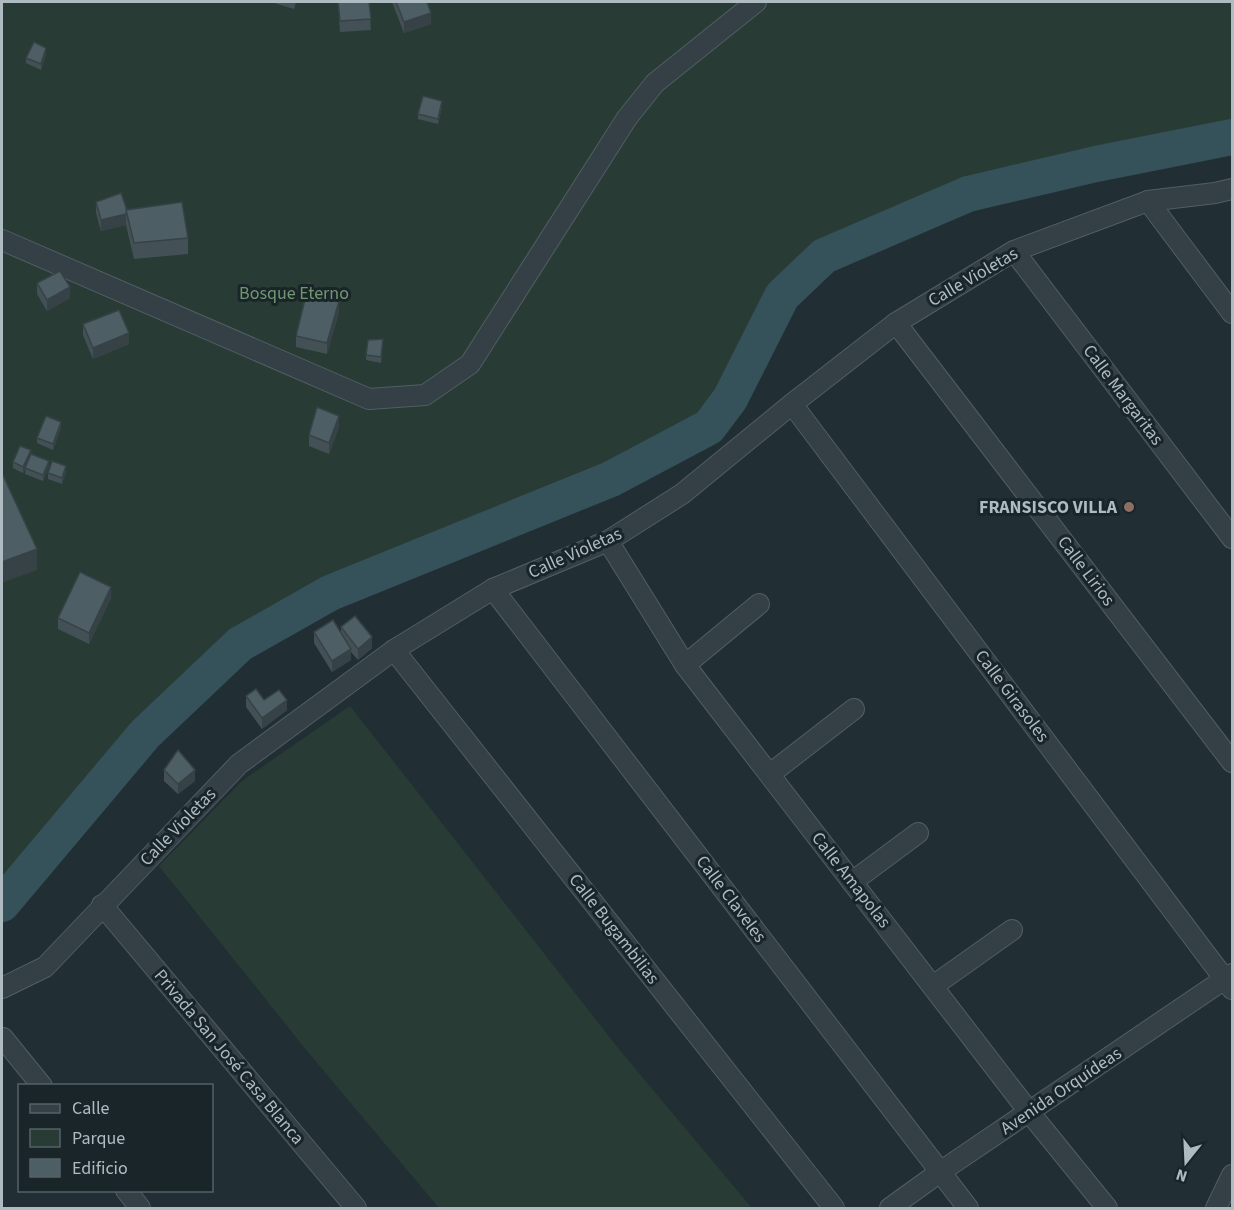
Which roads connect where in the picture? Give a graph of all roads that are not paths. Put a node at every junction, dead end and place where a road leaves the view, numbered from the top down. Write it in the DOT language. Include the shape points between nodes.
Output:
graph roads {
  1 [pos="756,2"];
  2 [pos="1233,189"];
  3 [pos="1148,201"];
  4 [pos="2,240"];
  5 [pos="1014,251"];
  6 [pos="1233,314"];
  7 [pos="897,322"];
  8 [pos="792,404"];
  9 [pos="1233,538"];
  10 [pos="609,541"];
  11 [pos="493,589"];
  12 [pos="759,604"];
  13 [pos="394,650"];
  14 [pos="686,665"];
  15 [pos="854,709"];
  16 [pos="1233,762"];
  17 [pos="770,774"];
  18 [pos="918,833"];
  19 [pos="852,882"];
  20 [pos="102,905"];
  21 [pos="1012,930"];
  22 [pos="1230,980"];
  23 [pos="933,986"];
  24 [pos="2,988"];
  25 [pos="3,1038"];
  26 [pos="40,1084"];
  27 [pos="1030,1113"];
  28 [pos="940,1172"];
  29 [pos="1233,1174"];
  30 [pos="356,1209"];
  31 [pos="834,1209"];
  32 [pos="890,1209"];
  33 [pos="968,1209"];
  34 [pos="1107,1209"];
  35 [pos="1216,1209"];
  1 -- 4 [label="street" via="655,83 627,118 470,364 425,395 369,399"];
  2 -- 3 [label="street, Calle Violetas"];
  3 -- 5 [label="street, Calle Violetas"];
  3 -- 6 [label="street"];
  5 -- 7 [label="street, Calle Violetas"];
  5 -- 9 [label="street, Calle Margaritas"];
  7 -- 8 [label="street, Calle Violetas"];
  7 -- 16 [label="street, Calle Lirios"];
  8 -- 10 [label="street, Calle Violetas" via="682,494"];
  8 -- 22 [label="street, Calle Girasoles"];
  10 -- 11 [label="street, Calle Violetas"];
  10 -- 14 [label="street, Calle Amapolas"];
  11 -- 13 [label="street, Calle Violetas"];
  11 -- 28 [label="street, Calle Claveles"];
  12 -- 14 [label="street"];
  13 -- 20 [label="street, Calle Violetas" via="239,764"];
  13 -- 31 [label="street, Calle Bugambilias"];
  14 -- 17 [label="street, Calle Amapolas"];
  15 -- 17 [label="street"];
  17 -- 19 [label="street, Calle Amapolas"];
  18 -- 19 [label="street"];
  19 -- 23 [label="street, Calle Amapolas"];
  20 -- 24 [label="street, Calle Violetas" via="45,967"];
  20 -- 30 [label="street, Privada San José Casa Blanca"];
  21 -- 23 [label="street"];
  22 -- 27 [label="street, Avenida Orquídeas"];
  23 -- 27 [label="street, Calle Amapolas"];
  25 -- 26 [label="street"];
  27 -- 28 [label="street, Avenida Orquídeas"];
  27 -- 34 [label="street, Calle Amapolas"];
  28 -- 32 [label="street, Avenida Orquídeas"];
  28 -- 33 [label="street, Calle Claveles"];
  29 -- 35 [label="street"];
}
